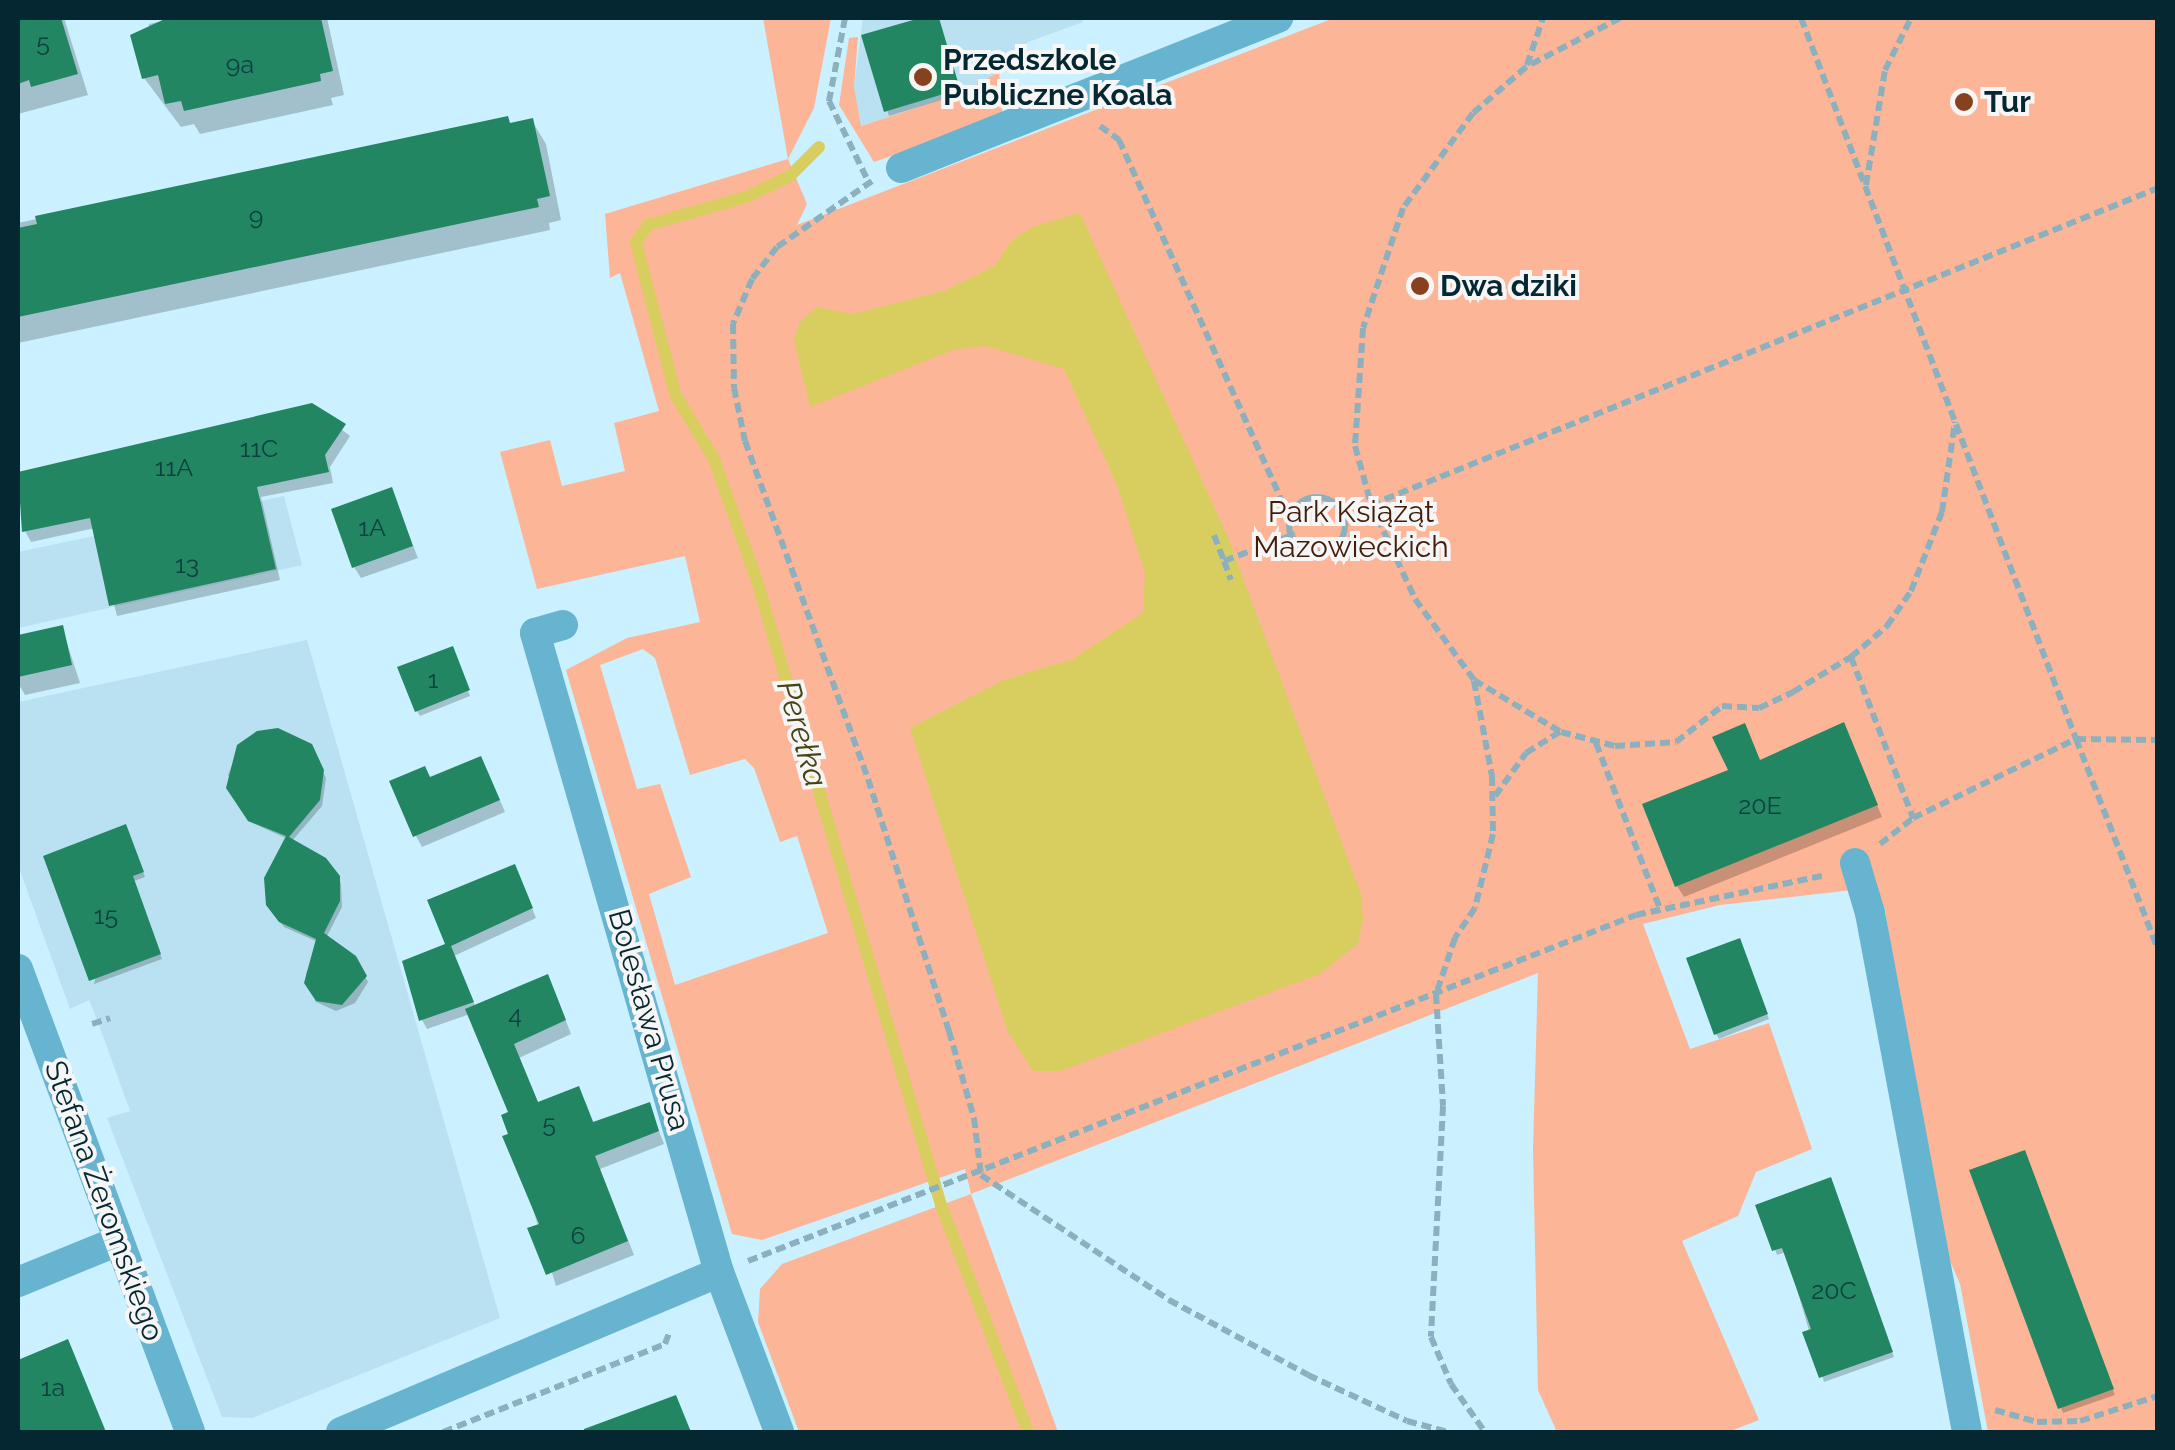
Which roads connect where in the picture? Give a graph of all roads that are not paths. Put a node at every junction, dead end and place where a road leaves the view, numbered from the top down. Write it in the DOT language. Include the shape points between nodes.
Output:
graph roads {
  1 [pos="1278,18"];
  2 [pos="901,168"];
  3 [pos="563,624"];
  4 [pos="1854,863"];
  5 [pos="18,969"];
  6 [pos="118,1240"];
  7 [pos="719,1272"];
  8 [pos="18,1282"];
  9 [pos="190,1432"];
  10 [pos="340,1432"];
  11 [pos="779,1432"];
  12 [pos="1967,1432"];
  1 -- 2 [label="street"];
  3 -- 7 [label="street, Bolesława Prusa" via="536,632"];
  4 -- 12 [label="street" via="1870,913"];
  5 -- 6 [label="street, Stefana Żeromskiego"];
  6 -- 8 [label="street"];
  6 -- 9 [label="street, Stefana Żeromskiego"];
  7 -- 10 [label="street"];
  7 -- 11 [label="street, Bolesława Prusa"];
}
